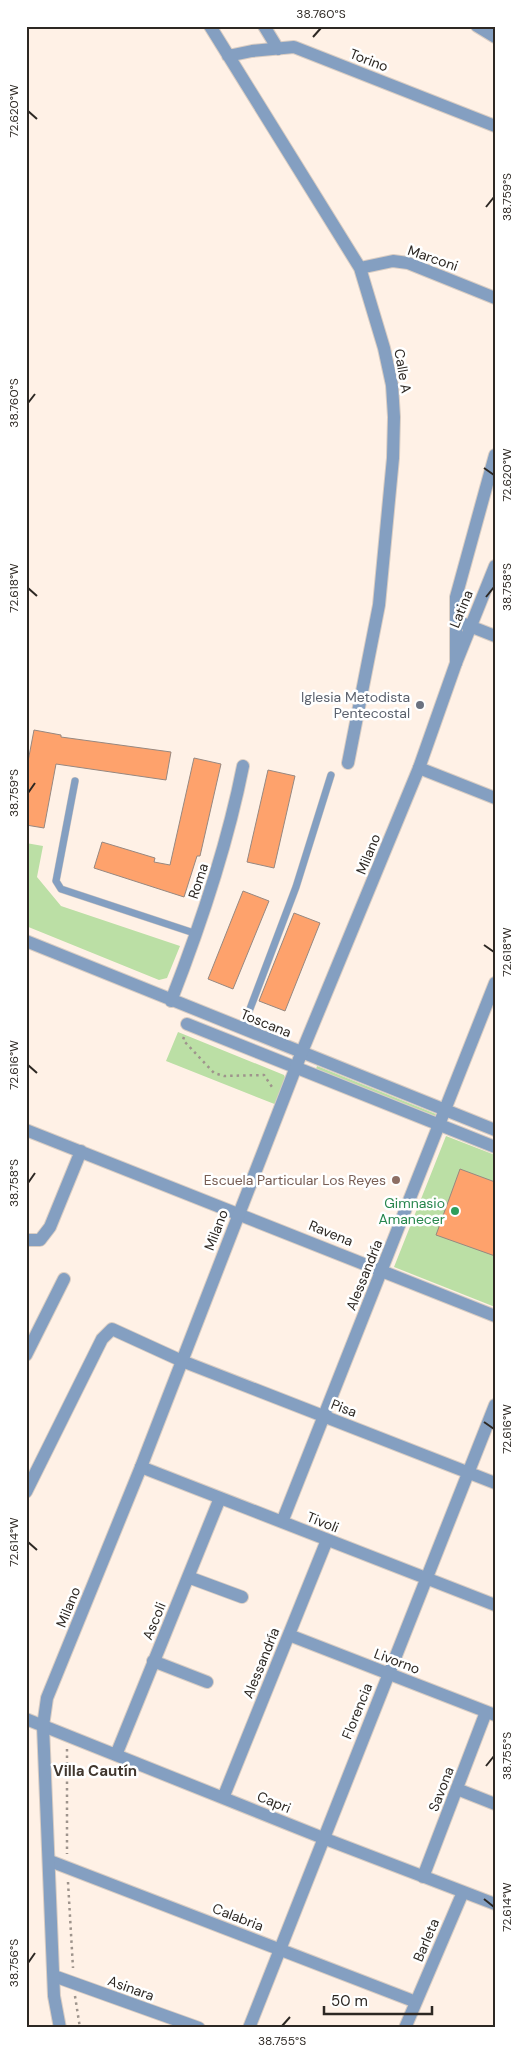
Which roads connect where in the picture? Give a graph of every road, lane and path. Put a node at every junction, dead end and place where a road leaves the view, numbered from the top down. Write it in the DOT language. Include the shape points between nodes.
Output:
graph roads {
  1 [pos="210,26"];
  2 [pos="264,26"];
  3 [pos="477,26"];
  4 [pos="495,37"];
  5 [pos="278,49"];
  6 [pos="228,56"];
  7 [pos="495,126"];
  8 [pos="360,268"];
  9 [pos="495,298"];
  10 [pos="495,455"];
  11 [pos="495,566"];
  12 [pos="456,620"];
  13 [pos="470,626"];
  14 [pos="495,636"];
  15 [pos="456,663"];
  16 [pos="348,763"];
  17 [pos="243,766"];
  18 [pos="419,768"];
  19 [pos="330,775"];
  20 [pos="75,781"];
  21 [pos="495,798"];
  22 [pos="197,934"];
  23 [pos="26,941"];
  24 [pos="495,983"];
  25 [pos="171,1001"];
  26 [pos="186,1029"];
  27 [pos="242,1030"];
  28 [pos="301,1054"];
  29 [pos="296,1068"];
  30 [pos="286,1093"];
  31 [pos="445,1110"];
  32 [pos="439,1125"];
  33 [pos="26,1130"];
  34 [pos="495,1130"];
  35 [pos="495,1147"];
  36 [pos="81,1151"];
  37 [pos="238,1213"];
  38 [pos="26,1240"];
  39 [pos="382,1270"];
  40 [pos="64,1279"];
  41 [pos="495,1316"];
  42 [pos="26,1355"];
  43 [pos="182,1361"];
  44 [pos="495,1406"];
  45 [pos="324,1416"];
  46 [pos="141,1467"];
  47 [pos="468,1473"];
  48 [pos="495,1483"];
  49 [pos="26,1492"];
  50 [pos="220,1498"];
  51 [pos="282,1522"];
  52 [pos="327,1540"];
  53 [pos="188,1577"];
  54 [pos="426,1578"];
  55 [pos="242,1598"];
  56 [pos="495,1605"];
  57 [pos="289,1635"];
  58 [pos="153,1662"];
  59 [pos="389,1673"];
  60 [pos="207,1682"];
  61 [pos="490,1713"];
  62 [pos="26,1719"];
  63 [pos="44,1726"];
  64 [pos="116,1755"];
  65 [pos="457,1789"];
  66 [pos="223,1798"];
  67 [pos="495,1804"];
  68 [pos="323,1838"];
  69 [pos="50,1861"];
  70 [pos="423,1877"];
  71 [pos="463,1892"];
  72 [pos="495,1904"];
  73 [pos="280,1949"];
  74 [pos="54,1976"];
  75 [pos="416,2002"];
  76 [pos="60,2028"];
  77 [pos="199,2028"];
  78 [pos="249,2028"];
  79 [pos="405,2028"];
  1 -- 6 [label="street, Calle A"];
  2 -- 5 [label="street"];
  3 -- 4 [label="street"];
  5 -- 6 [label="street, Torino"];
  5 -- 7 [label="street, Torino" via="294,47"];
  6 -- 8 [label="street, Calle A"];
  8 -- 9 [label="street, Marconi" via="393,261 408,263"];
  8 -- 16 [label="street, Calle A" via="384,348 392,385 394,417 379,604"];
  10 -- 12 [label="street, Milano" via="456,597"];
  11 -- 13 [label="street, Latina"];
  12 -- 13 [label="street"];
  12 -- 15 [label="street, Milano"];
  13 -- 14 [label="street"];
  13 -- 15 [label="street, Latina"];
  15 -- 18 [label="street, Milano"];
  17 -- 22 [label="street, Roma" via="226,842"];
  18 -- 21 [label="street"];
  18 -- 28 [label="street, Milano"];
  19 -- 27 [label="lane" via="296,887"];
  20 -- 22 [label="lane" via="56,880 61,889"];
  22 -- 25 [label="street, Roma"];
  23 -- 25 [label="street, Toscana"];
  24 -- 31 [label="street, Alessandría"];
  25 -- 27 [label="street, Toscana"];
  26 -- 29 [label="street"];
  26 -- 30 [label="path" via="183,1040 214,1073 224,1076 264,1075 272,1087"];
  27 -- 28 [label="street, Toscana"];
  28 -- 29 [label="street, Milano"];
  28 -- 31 [label="street, Toscana"];
  29 -- 30 [label="street, Milano"];
  29 -- 32 [label="street"];
  30 -- 37 [label="street, Milano"];
  31 -- 32 [label="street, Alessandría"];
  31 -- 34 [label="street, Toscana"];
  32 -- 35 [label="street"];
  32 -- 39 [label="street, Alessandría"];
  33 -- 36 [label="street, Ravena"];
  36 -- 37 [label="street, Ravena"];
  36 -- 38 [label="street" via="50,1227 40,1240"];
  37 -- 39 [label="street, Ravena"];
  37 -- 43 [label="street, Milano"];
  39 -- 41 [label="street, Ravena"];
  39 -- 45 [label="street, Alessandría"];
  40 -- 42 [label="street"];
  43 -- 45 [label="street, Pisa"];
  43 -- 46 [label="street, Milano"];
  43 -- 49 [label="street, Pisa" via="112,1330 102,1339"];
  44 -- 47 [label="street, Florencia"];
  45 -- 47 [label="street, Pisa"];
  45 -- 51 [label="street, Alessandría"];
  46 -- 50 [label="street, Tivoli"];
  46 -- 63 [label="street, Milano" via="47,1698"];
  47 -- 48 [label="street, Pisa"];
  47 -- 54 [label="street, Florencia"];
  50 -- 51 [label="street, Tivoli"];
  50 -- 53 [label="street, Ascoli"];
  51 -- 52 [label="street, Tivoli"];
  52 -- 54 [label="street, Tivoli"];
  52 -- 57 [label="street, Alessandría"];
  53 -- 55 [label="street"];
  53 -- 58 [label="street, Ascoli"];
  54 -- 56 [label="street, Tivoli"];
  54 -- 59 [label="street, Florencia"];
  57 -- 59 [label="street, Livorno"];
  57 -- 66 [label="street, Alessandría"];
  58 -- 60 [label="street"];
  58 -- 64 [label="street, Ascoli"];
  59 -- 61 [label="street, Livorno"];
  59 -- 68 [label="street, Florencia"];
  61 -- 65 [label="street, Savona"];
  62 -- 63 [label="street, Capri"];
  63 -- 64 [label="street, Capri"];
  63 -- 69 [label="street, Milano"];
  64 -- 66 [label="street, Capri"];
  65 -- 67 [label="street"];
  65 -- 70 [label="street, Savona"];
  66 -- 68 [label="street, Capri"];
  68 -- 70 [label="street, Capri"];
  68 -- 73 [label="street, Florencia"];
  69 -- 73 [label="street, Calabria"];
  69 -- 74 [label="street, Milano"];
  70 -- 71 [label="street, Capri"];
  71 -- 72 [label="street, Capri"];
  71 -- 75 [label="street, Barleta"];
  73 -- 75 [label="street, Calabria"];
  73 -- 78 [label="street, Florencia"];
  74 -- 76 [label="street, Milano"];
  74 -- 77 [label="street, Asinara"];
  75 -- 79 [label="street, Barleta"];
}
